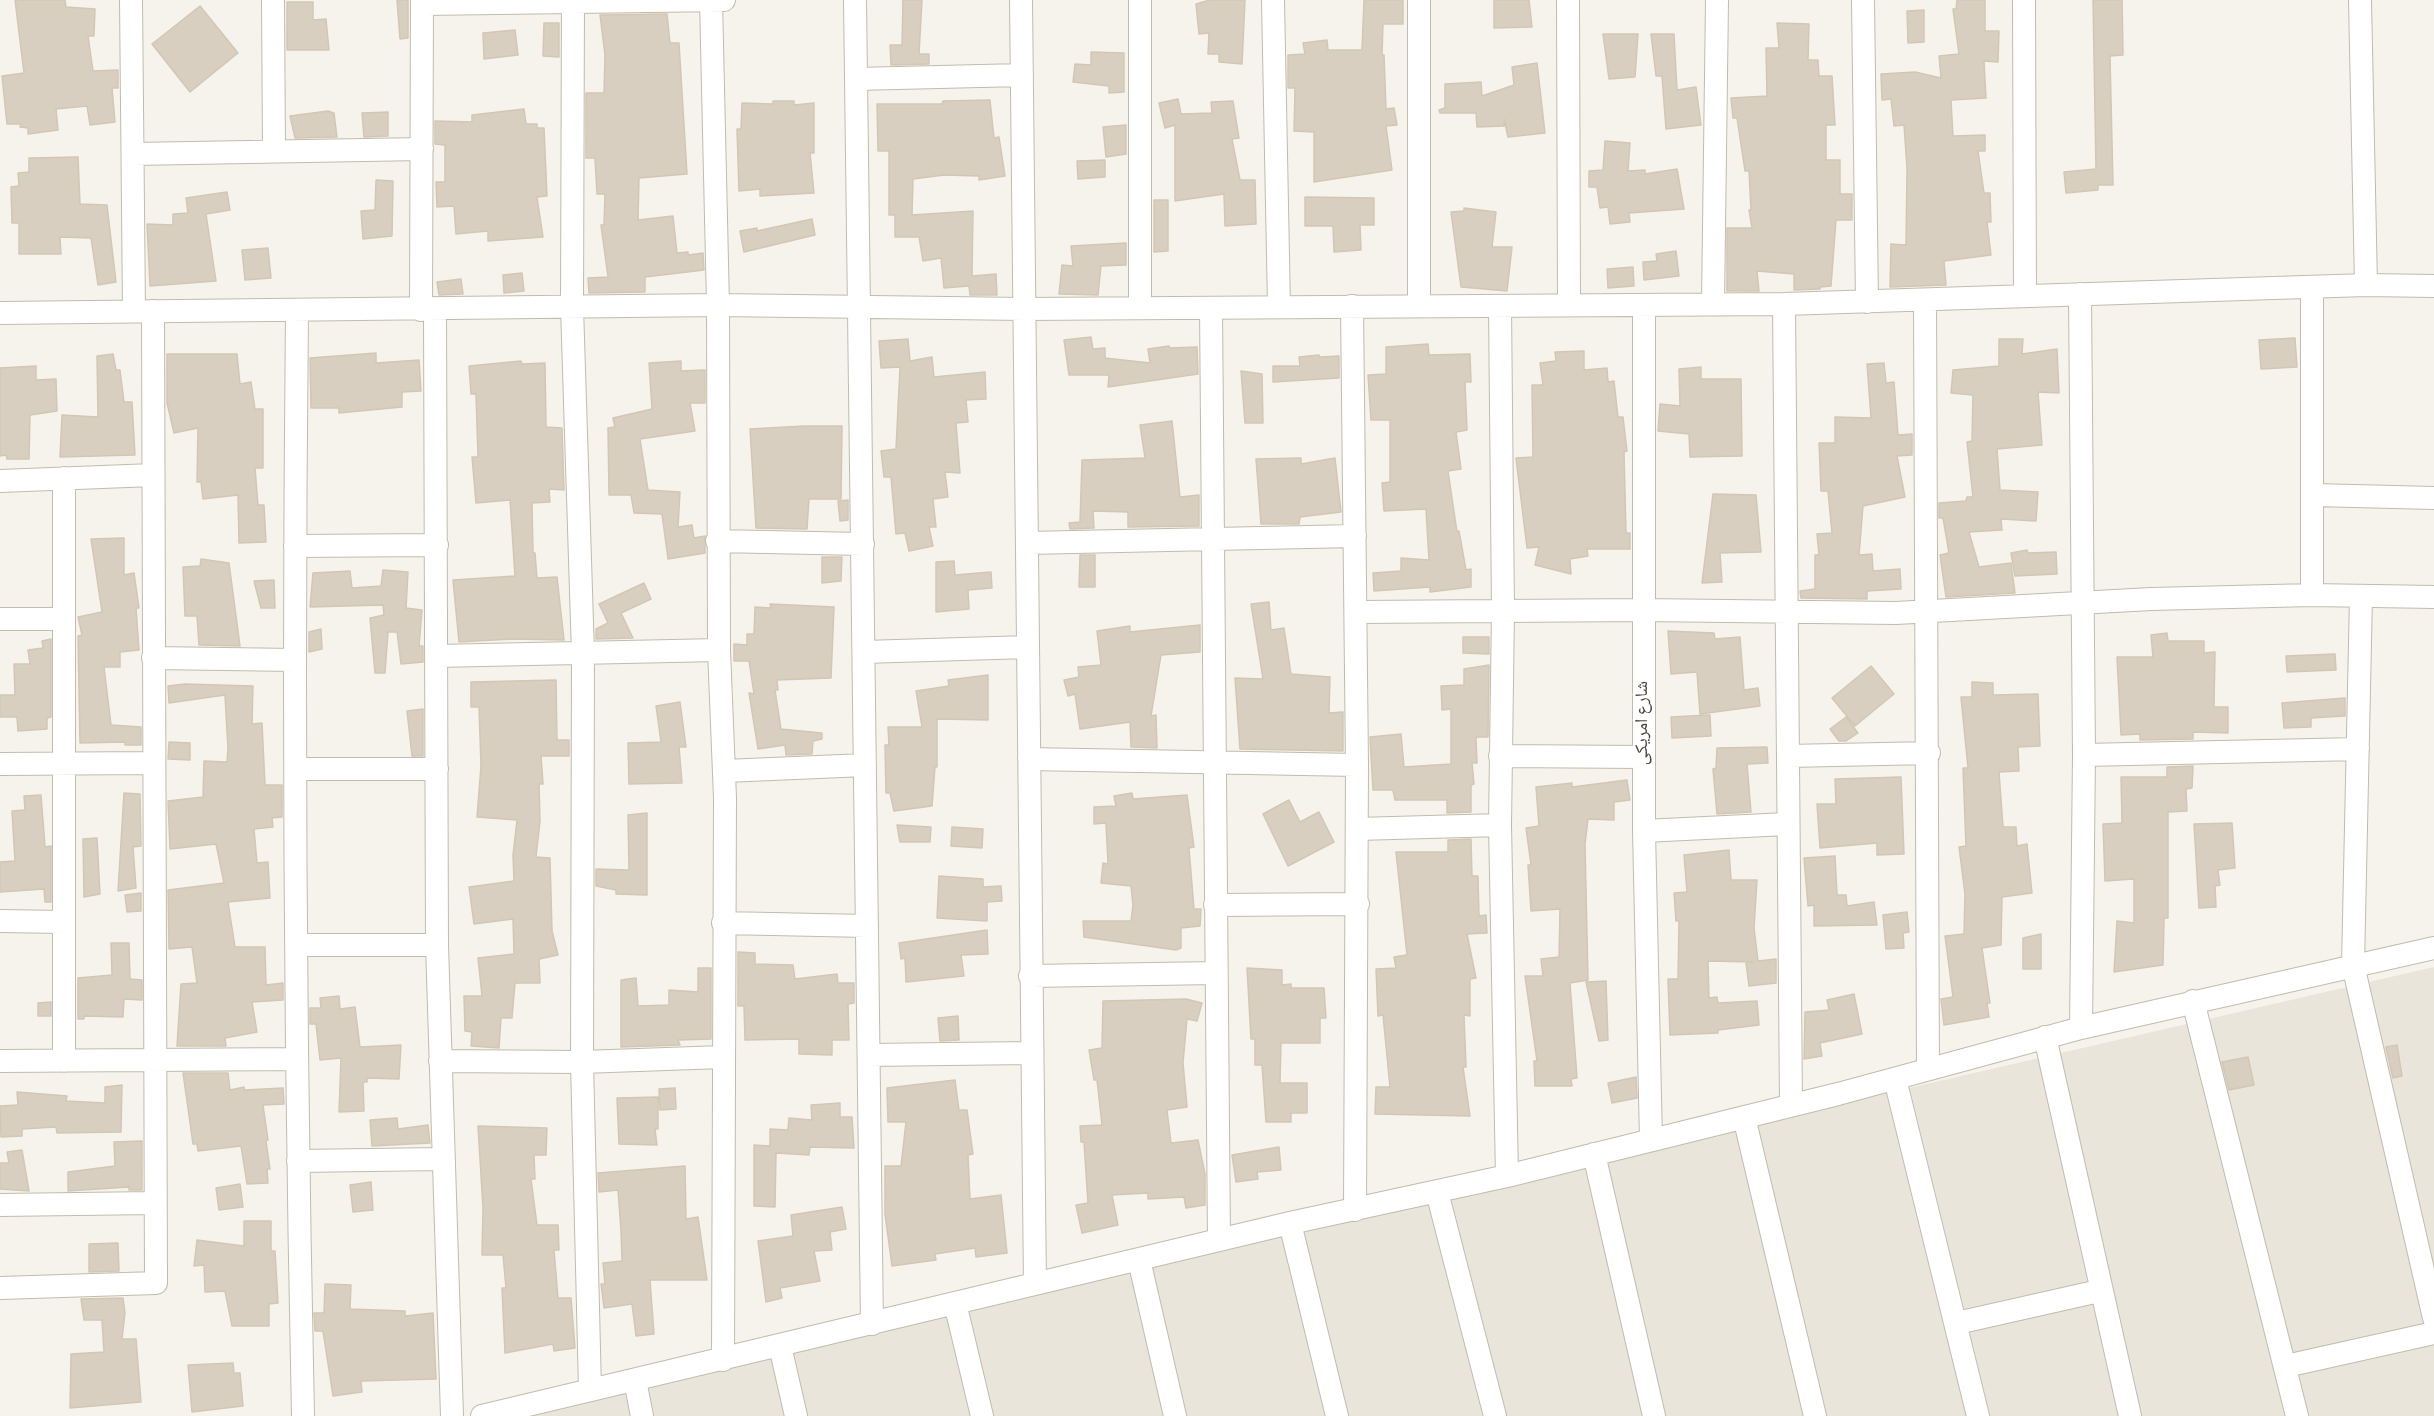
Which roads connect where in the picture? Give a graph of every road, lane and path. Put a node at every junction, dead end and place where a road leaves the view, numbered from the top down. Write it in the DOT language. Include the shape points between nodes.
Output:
graph roads {
  1 [pos="130,0"];
  2 [pos="273,0"];
  3 [pos="711,0"];
  4 [pos="724,0"];
  5 [pos="855,0"];
  6 [pos="1021,0"];
  7 [pos="1140,0"];
  8 [pos="1273,0"];
  9 [pos="1419,0"];
  10 [pos="1568,0"];
  11 [pos="1717,0"];
  12 [pos="1863,0"];
  13 [pos="2024,0"];
  14 [pos="2360,0"];
  15 [pos="573,1"];
  16 [pos="422,2"];
  17 [pos="1022,75"];
  18 [pos="856,79"];
  19 [pos="422,149"];
  20 [pos="274,151"];
  21 [pos="133,154"];
  22 [pos="2366,285"];
  23 [pos="2434,286"];
  24 [pos="2312,287"];
  25 [pos="2080,294"];
  26 [pos="2025,296"];
  27 [pos="1925,300"];
  28 [pos="1867,302"];
  29 [pos="1713,304"];
  30 [pos="1784,304"];
  31 [pos="718,305"];
  32 [pos="1569,305"];
  33 [pos="1644,305"];
  34 [pos="1352,306"];
  35 [pos="1419,306"];
  36 [pos="1500,306"];
  37 [pos="572,307"];
  38 [pos="1279,307"];
  39 [pos="858,308"];
  40 [pos="1140,308"];
  41 [pos="1211,308"];
  42 [pos="1024,309"];
  43 [pos="297,310"];
  44 [pos="428,310"];
  45 [pos="143,311"];
  46 [pos="0,313"];
  47 [pos="153,476"];
  48 [pos="64,478"];
  49 [pos="0,482"];
  50 [pos="2314,495"];
  51 [pos="2434,498"];
  52 [pos="1355,536"];
  53 [pos="1214,537"];
  54 [pos="717,541"];
  55 [pos="1027,543"];
  56 [pos="863,544"];
  57 [pos="437,545"];
  58 [pos="295,546"];
  59 [pos="2312,595"];
  60 [pos="2361,596"];
  61 [pos="2434,597"];
  62 [pos="2083,602"];
  63 [pos="1643,610"];
  64 [pos="1503,611"];
  65 [pos="1789,611"];
  66 [pos="1357,612"];
  67 [pos="1926,612"];
  68 [pos="0,619"];
  69 [pos="62,619"];
  70 [pos="1028,648"];
  71 [pos="719,650"];
  72 [pos="864,652"];
  73 [pos="583,654"];
  74 [pos="436,656"];
  75 [pos="153,658"];
  76 [pos="295,660"];
  77 [pos="2358,749"];
  78 [pos="1929,753"];
  79 [pos="2084,755"];
  80 [pos="1500,756"];
  81 [pos="1788,756"];
  82 [pos="1643,757"];
  83 [pos="1029,759"];
  84 [pos="1214,760"];
  85 [pos="63,763"];
  86 [pos="152,763"];
  87 [pos="0,764"];
  88 [pos="866,765"];
  89 [pos="1358,765"];
  90 [pos="296,769"];
  91 [pos="437,769"];
  92 [pos="725,771"];
  93 [pos="1787,824"];
  94 [pos="1500,825"];
  95 [pos="1357,829"];
  96 [pos="1644,831"];
  97 [pos="1215,904"];
  98 [pos="1358,904"];
  99 [pos="0,921"];
  100 [pos="63,922"];
  101 [pos="723,923"];
  102 [pos="867,926"];
  103 [pos="297,945"];
  104 [pos="436,945"];
  105 [pos="2434,948"];
  106 [pos="2353,965"];
  107 [pos="1216,973"];
  108 [pos="1030,976"];
  109 [pos="2193,1001"];
  110 [pos="2081,1028"];
  111 [pos="2045,1037"];
  112 [pos="1030,1053"];
  113 [pos="869,1056"];
  114 [pos="723,1057"];
  115 [pos="297,1059"];
  116 [pos="0,1060"];
  117 [pos="64,1061"];
  118 [pos="440,1061"];
  119 [pos="153,1062"];
  120 [pos="582,1062"];
  121 [pos="1928,1069"];
  122 [pos="1895,1079"];
  123 [pos="1791,1105"];
  124 [pos="1744,1117"];
  125 [pos="1651,1140"];
  126 [pos="1594,1154"];
  127 [pos="441,1159"];
  128 [pos="298,1161"];
  129 [pos="1507,1176"];
  130 [pos="1437,1192"];
  131 [pos="155,1203"];
  132 [pos="0,1205"];
  133 [pos="1355,1210"];
  134 [pos="1290,1223"];
  135 [pos="1219,1240"];
  136 [pos="1139,1260"];
  137 [pos="1035,1284"];
  138 [pos="0,1288"];
  139 [pos="2099,1291"];
  140 [pos="956,1303"];
  141 [pos="2434,1318"];
  142 [pos="1957,1323"];
  143 [pos="873,1324"];
  144 [pos="2434,1333"];
  145 [pos="780,1346"];
  146 [pos="723,1360"];
  147 [pos="2286,1365"];
  148 [pos="634,1380"];
  149 [pos="590,1390"];
  150 [pos="303,1416"];
  151 [pos="452,1416"];
  152 [pos="482,1416"];
  153 [pos="642,1416"];
  154 [pos="796,1416"];
  155 [pos="982,1416"];
  156 [pos="1175,1416"];
  157 [pos="1337,1416"];
  158 [pos="1495,1416"];
  159 [pos="1654,1416"];
  160 [pos="1815,1416"];
  161 [pos="1978,1416"];
  162 [pos="2130,1416"];
  163 [pos="2297,1416"];
  1 -- 21 [label="street"];
  2 -- 20 [label="street"];
  3 -- 4 [label="street"];
  3 -- 15 [label="street"];
  3 -- 31 [label="street"];
  5 -- 18 [label="street"];
  6 -- 17 [label="street"];
  7 -- 40 [label="street"];
  8 -- 38 [label="street"];
  9 -- 35 [label="street"];
  10 -- 32 [label="street"];
  11 -- 29 [label="street"];
  12 -- 28 [label="street"];
  13 -- 26 [label="street"];
  14 -- 22 [label="street"];
  15 -- 16 [label="street"];
  15 -- 37 [label="street"];
  16 -- 19 [label="street"];
  17 -- 18 [label="street"];
  17 -- 42 [label="street"];
  18 -- 39 [label="street"];
  19 -- 20 [label="street"];
  19 -- 44 [label="street"];
  20 -- 21 [label="street"];
  21 -- 45 [label="street"];
  22 -- 23 [label="street"];
  22 -- 24 [label="street"];
  24 -- 25 [label="street"];
  24 -- 50 [label="street"];
  25 -- 26 [label="street"];
  25 -- 62 [label="street"];
  26 -- 27 [label="street"];
  27 -- 28 [label="street"];
  27 -- 67 [label="street"];
  28 -- 30 [label="street"];
  29 -- 30 [label="street"];
  29 -- 33 [label="street"];
  30 -- 65 [label="street"];
  31 -- 37 [label="street"];
  31 -- 39 [label="street"];
  31 -- 54 [label="street"];
  32 -- 33 [label="street"];
  32 -- 36 [label="street"];
  33 -- 63 [label="street, شارع امريكى"];
  34 -- 35 [label="street"];
  34 -- 38 [label="street"];
  34 -- 52 [label="street"];
  35 -- 36 [label="street"];
  36 -- 64 [label="street"];
  37 -- 44 [label="street"];
  37 -- 73 [label="street"];
  38 -- 41 [label="street"];
  39 -- 42 [label="street"];
  39 -- 56 [label="street"];
  40 -- 41 [label="street"];
  40 -- 42 [label="street"];
  41 -- 53 [label="street"];
  42 -- 55 [label="street"];
  43 -- 44 [label="street"];
  43 -- 45 [label="street"];
  43 -- 58 [label="street"];
  44 -- 57 [label="street"];
  45 -- 46 [label="street"];
  45 -- 47 [label="street"];
  47 -- 48 [label="street"];
  47 -- 75 [label="street"];
  48 -- 49 [label="street"];
  48 -- 69 [label="street"];
  50 -- 51 [label="street"];
  50 -- 59 [label="street"];
  52 -- 53 [label="street"];
  52 -- 66 [label="street"];
  53 -- 55 [label="street"];
  53 -- 84 [label="street"];
  54 -- 56 [label="street"];
  54 -- 71 [label="street"];
  55 -- 70 [label="street"];
  56 -- 72 [label="street"];
  57 -- 58 [label="street"];
  57 -- 74 [label="street"];
  58 -- 76 [label="street"];
  59 -- 60 [label="street"];
  59 -- 62 [label="street"];
  60 -- 61 [label="street"];
  60 -- 77 [label="street"];
  62 -- 67 [label="street"];
  62 -- 79 [label="street"];
  63 -- 64 [label="street"];
  63 -- 65 [label="street"];
  63 -- 82 [label="street, شارع امريكى"];
  64 -- 66 [label="street"];
  64 -- 80 [label="street"];
  65 -- 67 [label="street"];
  65 -- 81 [label="street"];
  66 -- 89 [label="street"];
  67 -- 78 [label="street"];
  68 -- 69 [label="street"];
  69 -- 85 [label="street"];
  70 -- 72 [label="street"];
  70 -- 83 [label="street"];
  71 -- 73 [label="street"];
  71 -- 92 [label="street"];
  72 -- 88 [label="street"];
  73 -- 74 [label="street"];
  73 -- 120 [label="street"];
  74 -- 91 [label="street"];
  75 -- 76 [label="street"];
  75 -- 86 [label="street"];
  76 -- 90 [label="street"];
  77 -- 79 [label="street"];
  77 -- 106 [label="street"];
  78 -- 81 [label="street"];
  78 -- 121 [label="street"];
  79 -- 110 [label="street"];
  80 -- 82 [label="street"];
  80 -- 94 [label="street"];
  81 -- 93 [label="street"];
  82 -- 96 [label="street, شارع امريكى"];
  83 -- 84 [label="street"];
  83 -- 108 [label="street"];
  84 -- 89 [label="street"];
  84 -- 97 [label="street"];
  85 -- 86 [label="street"];
  85 -- 87 [label="street"];
  85 -- 100 [label="street"];
  86 -- 119 [label="street"];
  88 -- 92 [label="street"];
  88 -- 102 [label="street"];
  89 -- 95 [label="street"];
  90 -- 91 [label="street"];
  90 -- 103 [label="street"];
  91 -- 104 [label="street"];
  92 -- 101 [label="street"];
  93 -- 96 [label="street"];
  93 -- 123 [label="street"];
  94 -- 95 [label="street"];
  94 -- 129 [label="street"];
  95 -- 98 [label="street"];
  96 -- 125 [label="street, شارع امريكى"];
  97 -- 98 [label="street"];
  97 -- 107 [label="street"];
  98 -- 133 [label="street"];
  99 -- 100 [label="street"];
  100 -- 117 [label="street"];
  101 -- 102 [label="street"];
  101 -- 114 [label="street"];
  102 -- 113 [label="street"];
  103 -- 104 [label="street"];
  103 -- 115 [label="street"];
  104 -- 118 [label="street"];
  105 -- 106 [label="street"];
  106 -- 109 [label="street"];
  106 -- 141 [label="street"];
  107 -- 108 [label="street"];
  107 -- 135 [label="street"];
  108 -- 112 [label="street"];
  109 -- 110 [label="street"];
  109 -- 147 [label="street"];
  110 -- 111 [label="street"];
  111 -- 121 [label="street"];
  111 -- 139 [label="street"];
  112 -- 113 [label="street"];
  112 -- 137 [label="street"];
  113 -- 143 [label="street"];
  114 -- 120 [label="street"];
  114 -- 146 [label="street"];
  115 -- 119 [label="street"];
  115 -- 128 [label="street"];
  116 -- 117 [label="street"];
  117 -- 119 [label="street"];
  118 -- 120 [label="street"];
  118 -- 127 [label="street"];
  119 -- 131 [label="street"];
  120 -- 149 [label="street"];
  121 -- 122 [label="street"];
  122 -- 123 [label="street"];
  122 -- 142 [label="street"];
  123 -- 124 [label="street"];
  124 -- 125 [label="street"];
  124 -- 160 [label="street"];
  125 -- 126 [label="street"];
  126 -- 129 [label="street"];
  126 -- 159 [label="street"];
  127 -- 128 [label="street"];
  127 -- 151 [label="street"];
  128 -- 150 [label="street"];
  129 -- 130 [label="street"];
  130 -- 133 [label="street"];
  130 -- 158 [label="street"];
  131 -- 132 [label="street"];
  131 -- 138 [label="street" via="156,1284"];
  133 -- 134 [label="street"];
  134 -- 135 [label="street"];
  134 -- 157 [label="street"];
  135 -- 136 [label="street"];
  136 -- 137 [label="street"];
  136 -- 156 [label="street"];
  137 -- 140 [label="street"];
  139 -- 142 [label="street"];
  139 -- 162 [label="street"];
  140 -- 143 [label="street"];
  140 -- 155 [label="street"];
  142 -- 161 [label="street"];
  143 -- 145 [label="street"];
  144 -- 147 [label="street"];
  145 -- 146 [label="street"];
  145 -- 154 [label="street"];
  146 -- 148 [label="street"];
  147 -- 163 [label="street"];
  148 -- 149 [label="street"];
  148 -- 153 [label="street"];
  149 -- 152 [label="street"];
}
